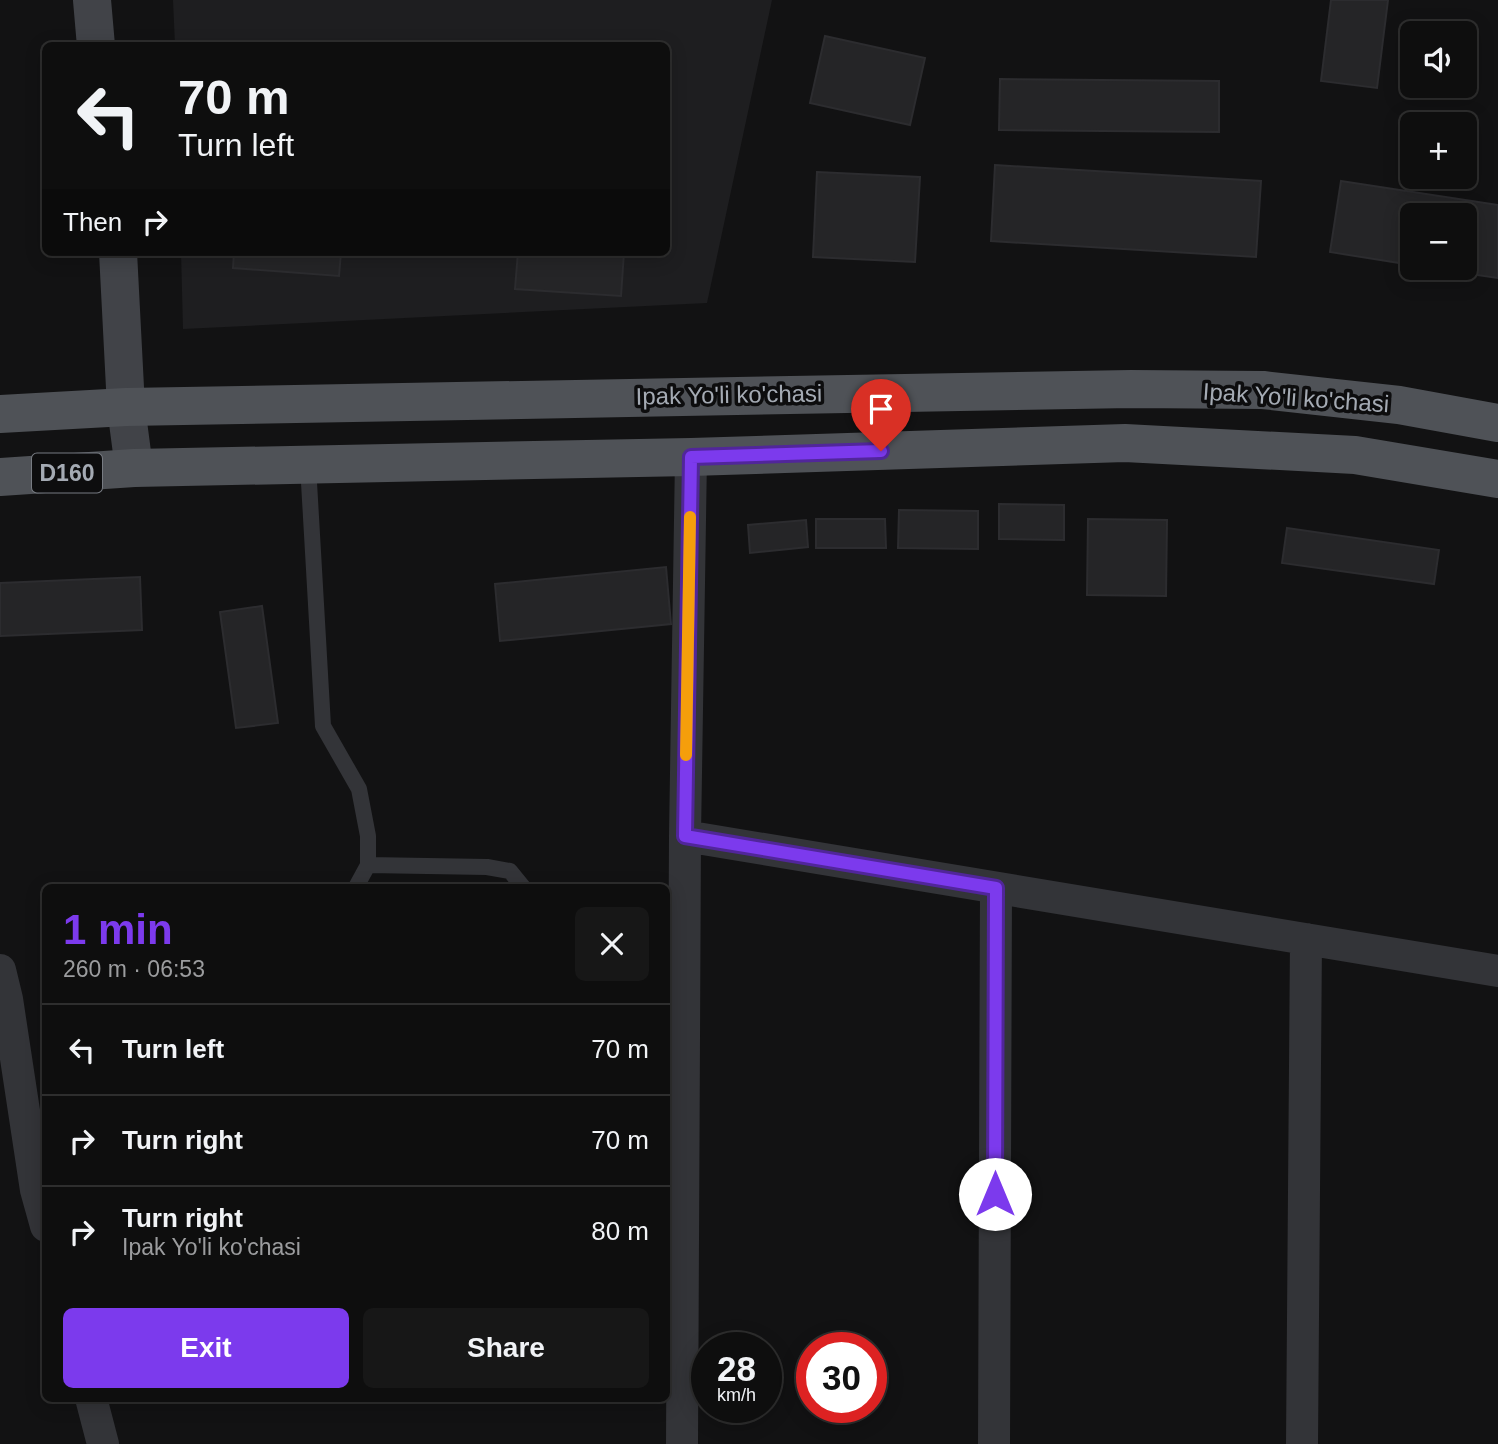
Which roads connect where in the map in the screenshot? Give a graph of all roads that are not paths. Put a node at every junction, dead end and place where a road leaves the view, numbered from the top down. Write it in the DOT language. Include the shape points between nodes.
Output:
graph roads {
  1 [pos="92,0"];
  2 [pos="96,42"];
  3 [pos="118,256"];
  4 [pos="126,407"];
  5 [pos="0,414"];
  6 [pos="1498,422"];
  7 [pos="691,457"];
  8 [pos="308,465"];
  9 [pos="134,468"];
  10 [pos="0,477"];
  11 [pos="1498,479"];
  12 [pos="685,836"];
  13 [pos="369,865"];
  14 [pos="358,884"];
  15 [pos="520,884"];
  16 [pos="996,888"];
  17 [pos="1306,939"];
  18 [pos="0,970"];
  19 [pos="1498,971"];
  20 [pos="42,1212"];
  21 [pos="92,1402"];
  22 [pos="103,1444"];
  23 [pos="682,1444"];
  24 [pos="994,1444"];
  25 [pos="1303,1444"];
  1 -- 2 [label="main road"];
  3 -- 4 [label="main road"];
  4 -- 5 [label="main road"];
  4 -- 6 [label="main road, Ipak Yo'li ko'chasi" via="1250,390 1399,405"];
  4 -- 9 [label="main road"];
  7 -- 8 [label="main road, D160"];
  7 -- 11 [label="main road, D160" via="1125,443 1355,455"];
  7 -- 12 [label="street"];
  8 -- 9 [label="main road, D160"];
  8 -- 13 [label="lane" via="323,726 359,789"];
  9 -- 10 [label="main road, D160"];
  12 -- 16 [label="street"];
  12 -- 23 [label="street"];
  13 -- 14 [label="lane"];
  13 -- 15 [label="lane" via="487,867 510,872"];
  16 -- 17 [label="street"];
  16 -- 24 [label="street"];
  17 -- 19 [label="street"];
  17 -- 25 [label="street"];
  18 -- 20 [label="street"];
  21 -- 22 [label="street"];
}
